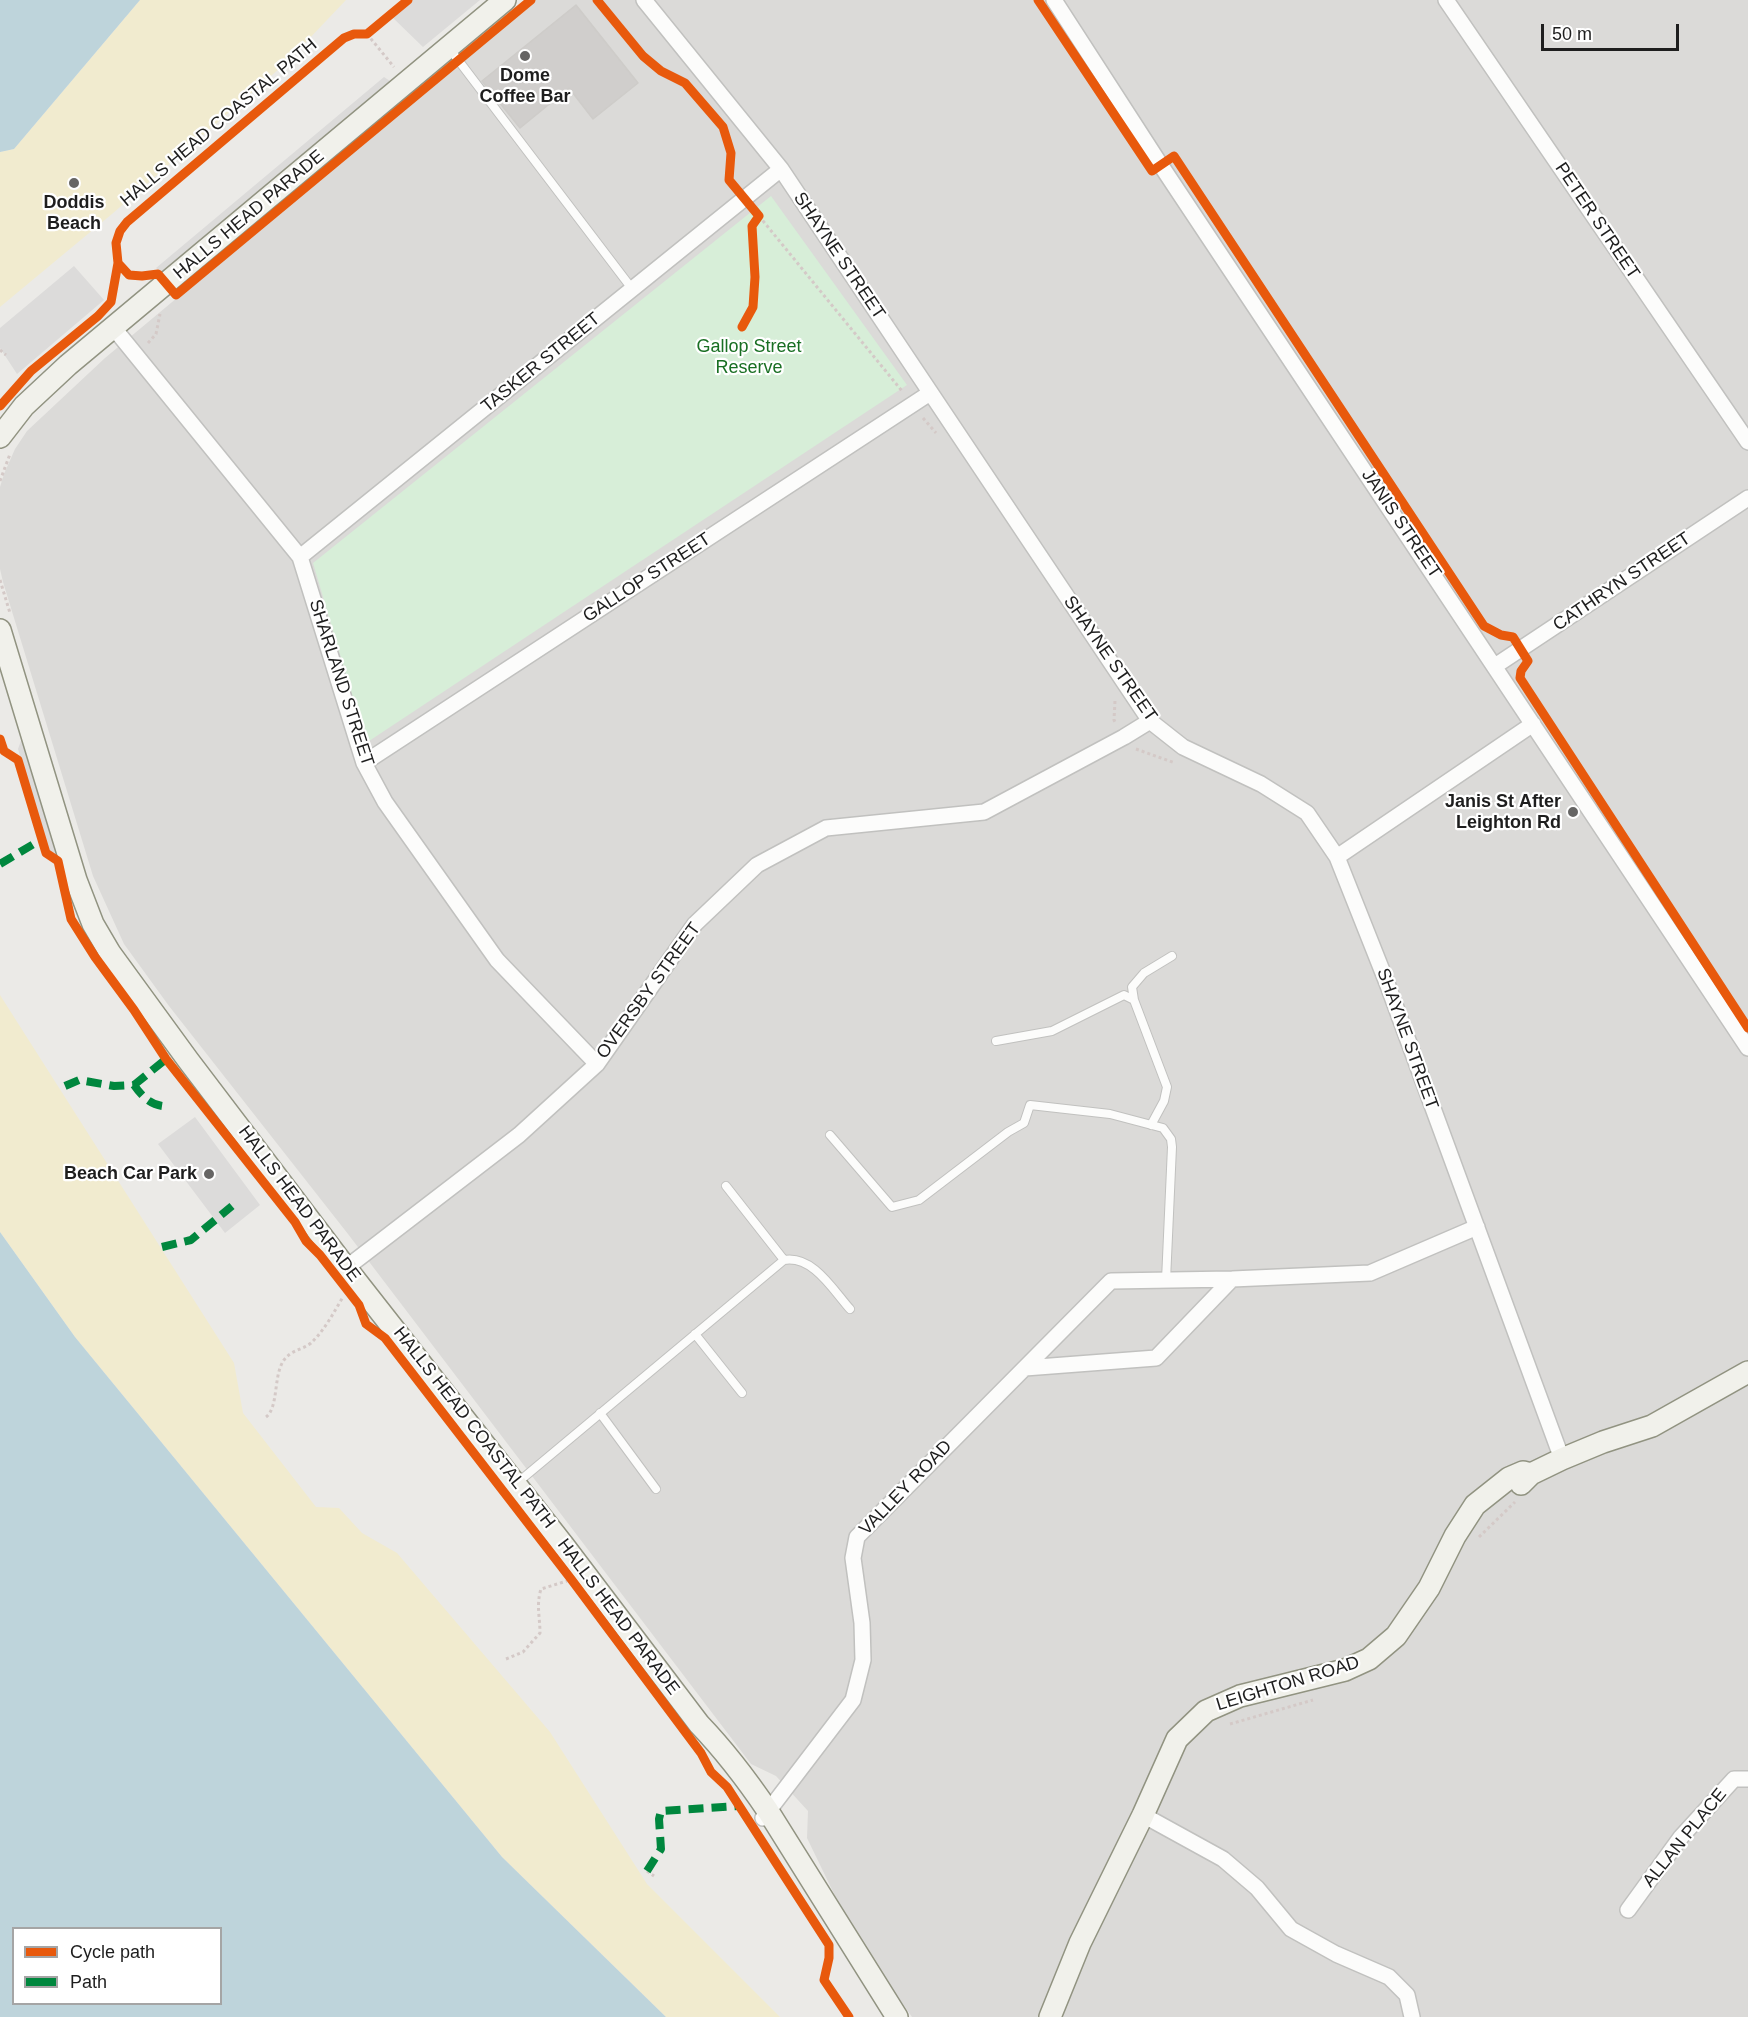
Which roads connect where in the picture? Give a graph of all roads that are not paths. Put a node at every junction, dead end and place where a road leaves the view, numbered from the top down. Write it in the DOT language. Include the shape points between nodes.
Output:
graph roads {
  1 [pos="505,0"];
  2 [pos="644,0"];
  3 [pos="1054,0"];
  4 [pos="1446,0"];
  5 [pos="448,47"];
  6 [pos="781,169"];
  7 [pos="633,290"];
  8 [pos="113,327"];
  9 [pos="930,393"];
  10 [pos="0,437"];
  11 [pos="1748,442"];
  12 [pos="1748,498"];
  13 [pos="300,557"];
  14 [pos="5,622"];
  15 [pos="1495,666"];
  16 [pos="1150,721"];
  17 [pos="1533,724"];
  18 [pos="364,763"];
  19 [pos="1337,856"];
  20 [pos="1172,956"];
  21 [pos="1134,1000"];
  22 [pos="996,1041"];
  23 [pos="1748,1048"];
  24 [pos="597,1064"];
  25 [pos="1151,1125"];
  26 [pos="830,1135"];
  27 [pos="726,1186"];
  28 [pos="1477,1227"];
  29 [pos="784,1260"];
  30 [pos="346,1268"];
  31 [pos="1232,1279"];
  32 [pos="1166,1280"];
  33 [pos="850,1310"];
  34 [pos="695,1334"];
  35 [pos="1025,1368"];
  36 [pos="1748,1372"];
  37 [pos="742,1393"];
  38 [pos="600,1413"];
  39 [pos="1562,1459"];
  40 [pos="516,1484"];
  41 [pos="656,1489"];
  42 [pos="1748,1779"];
  43 [pos="765,1815"];
  44 [pos="1143,1815"];
  45 [pos="1628,1910"];
  46 [pos="1051,2015"];
  47 [pos="882,2017"];
  48 [pos="897,2017"];
  49 [pos="1412,2017"];
  1 -- 5 [label="street, HALLS HEAD PARADE"];
  2 -- 6 [label="street, SHAYNE STREET"];
  3 -- 15 [label="street, JANIS STREET"];
  4 -- 11 [label="street, PETER STREET"];
  5 -- 7 [label="lane"];
  5 -- 8 [label="street, HALLS HEAD PARADE"];
  6 -- 7 [label="street, TASKER STREET"];
  6 -- 9 [label="street, SHAYNE STREET"];
  7 -- 13 [label="street, TASKER STREET"];
  8 -- 10 [label="street, HALLS HEAD PARADE" via="24,406"];
  8 -- 13 [label="street, SHARLAND STREET"];
  9 -- 16 [label="street, SHAYNE STREET"];
  9 -- 18 [label="street, GALLOP STREET"];
  12 -- 15 [label="street, CATHRYN STREET"];
  13 -- 18 [label="street, SHARLAND STREET"];
  14 -- 30 [label="street, HALLS HEAD PARADE" via="58,824 93,924 188,1060"];
  15 -- 17 [label="street, JANIS STREET"];
  16 -- 19 [label="street, SHAYNE STREET" via="1184,747 1261,784 1307,813"];
  16 -- 24 [label="street, OVERSBY STREET" via="984,812 826,828 757,865 695,924"];
  17 -- 19 [label="street"];
  17 -- 23 [label="street, JANIS STREET"];
  18 -- 24 [label="street, SHARLAND STREET" via="385,802 497,960"];
  19 -- 28 [label="street, SHAYNE STREET"];
  20 -- 21 [label="lane" via="1144,973 1132,987"];
  21 -- 22 [label="lane" via="1124,995 1052,1031"];
  21 -- 25 [label="lane" via="1167,1087"];
  24 -- 30 [label="street, OVERSBY STREET" via="519,1135"];
  25 -- 26 [label="lane" via="1110,1114 1030,1105 1024,1123 919,1200 892,1207"];
  25 -- 32 [label="lane" via="1162,1128 1172,1147"];
  27 -- 29 [label="lane"];
  28 -- 31 [label="street, VALLEY ROAD" via="1370,1273"];
  28 -- 39 [label="street, SHAYNE STREET"];
  29 -- 33 [label="lane" via="795,1258 811,1266"];
  29 -- 34 [label="lane"];
  30 -- 40 [label="street, HALLS HEAD PARADE"];
  31 -- 32 [label="street, VALLEY ROAD"];
  31 -- 35 [label="street" via="1156,1358"];
  32 -- 35 [label="street, VALLEY ROAD" via="1111,1281"];
  34 -- 37 [label="lane"];
  34 -- 38 [label="lane"];
  35 -- 43 [label="street, VALLEY ROAD" via="857,1537 853,1558 864,1660 853,1700"];
  36 -- 39 [label="street, LEIGHTON ROAD" via="1652,1426"];
  38 -- 40 [label="lane"];
  38 -- 41 [label="lane"];
  39 -- 44 [label="street, LEIGHTON ROAD" via="1531,1474 1518,1488 1497,1498 1485,1510 1442,1589 1405,1642 1358,1676 1200,1727 1162,1769"];
  40 -- 43 [label="street, HALLS HEAD PARADE" via="699,1724 722,1747"];
  42 -- 45 [label="street, ALLAN PLACE" via="1734,1779 1681,1837"];
  43 -- 47 [label="street, HALLS HEAD PARADE"];
  43 -- 48 [label="street, HALLS HEAD PARADE"];
  44 -- 46 [label="street, LEIGHTON ROAD" via="1080,1943"];
  44 -- 49 [label="street" via="1223,1859 1257,1888 1292,1929 1389,1977 1407,1995"];
}
